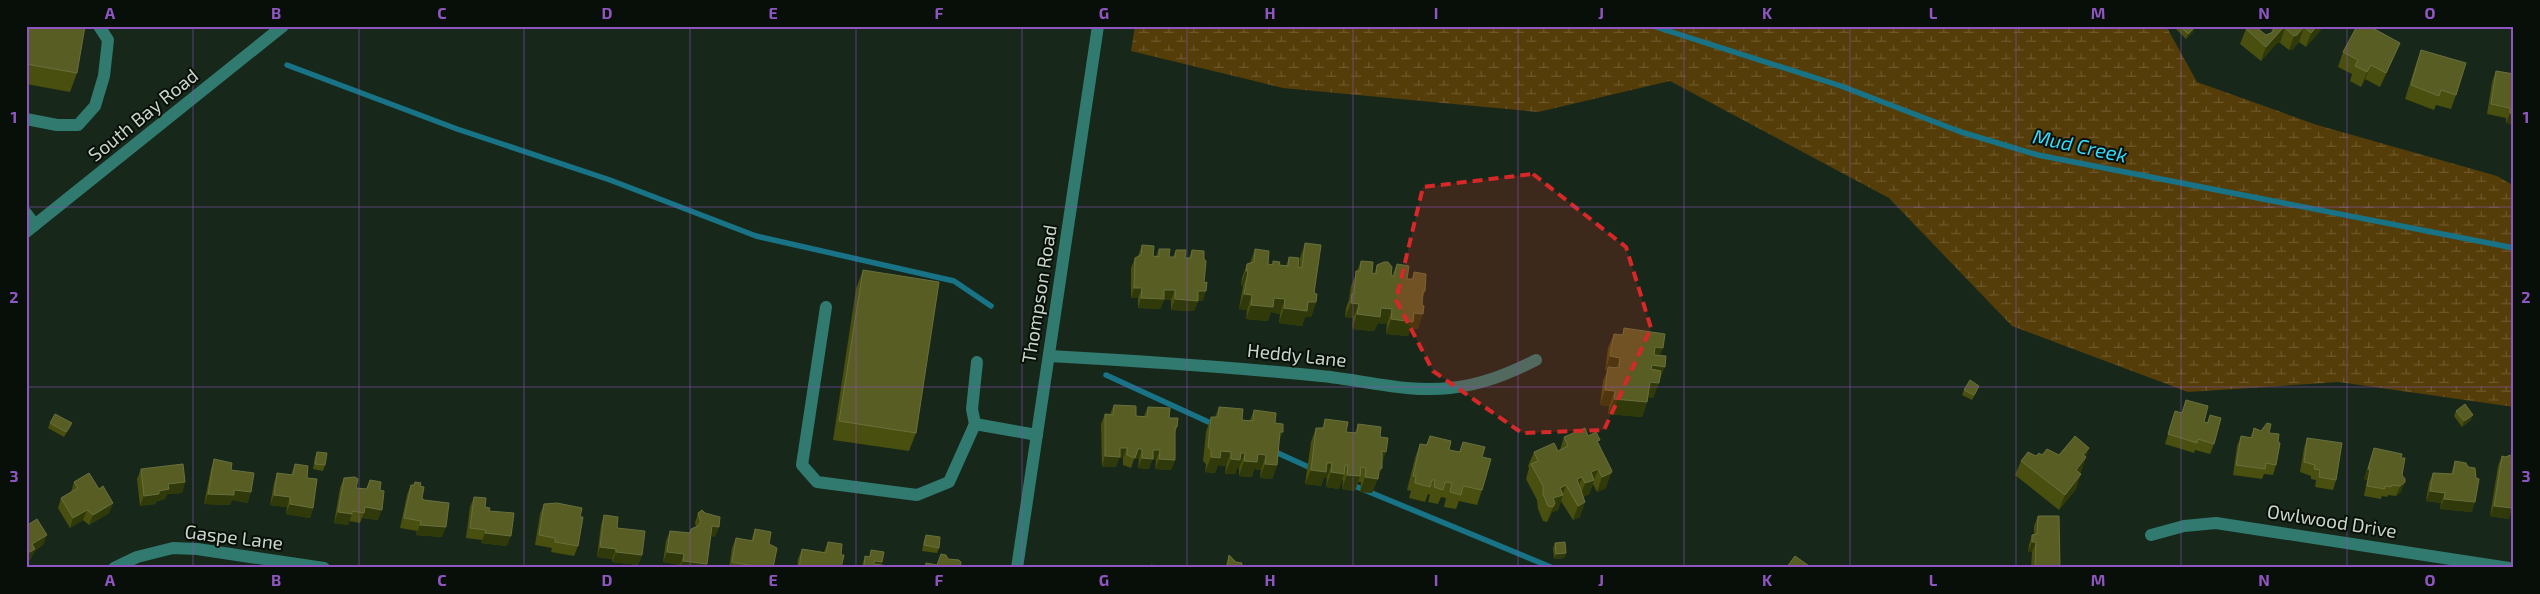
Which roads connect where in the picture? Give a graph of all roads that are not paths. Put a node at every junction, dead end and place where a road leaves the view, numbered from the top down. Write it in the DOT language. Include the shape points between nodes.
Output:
graph roads {
  1 [pos="100,26"];
  2 [pos="283,26"];
  3 [pos="1098,26"];
  4 [pos="26,119"];
  5 [pos="26,213"];
  6 [pos="31,228"];
  7 [pos="826,307"];
  8 [pos="1048,356"];
  9 [pos="1536,360"];
  10 [pos="977,362"];
  11 [pos="975,424"];
  12 [pos="1037,435"];
  13 [pos="2151,535"];
  14 [pos="2428,555"];
  15 [pos="114,568"];
  16 [pos="324,568"];
  17 [pos="1017,568"];
  18 [pos="2426,568"];
  19 [pos="2509,568"];
  1 -- 4 [label="street" via="108,40 104,76 95,106 78,125"];
  2 -- 6 [label="street, South Bay Road"];
  3 -- 8 [label="street, Thompson Road"];
  5 -- 6 [label="street"];
  7 -- 11 [label="street" via="802,465 817,482 917,496 949,482"];
  8 -- 9 [label="street, Heddy Lane" via="1193,364 1448,389 1502,377"];
  8 -- 12 [label="street, Thompson Road"];
  10 -- 11 [label="street" via="972,409"];
  11 -- 12 [label="street"];
  12 -- 17 [label="street, Thompson Road"];
  13 -- 14 [label="street, Owlwood Drive" via="2184,526 2216,523"];
  14 -- 18 [label="street"];
  14 -- 19 [label="street, Owlwood Drive"];
  15 -- 16 [label="street, Gaspe Lane" via="137,557 173,548"];
}
